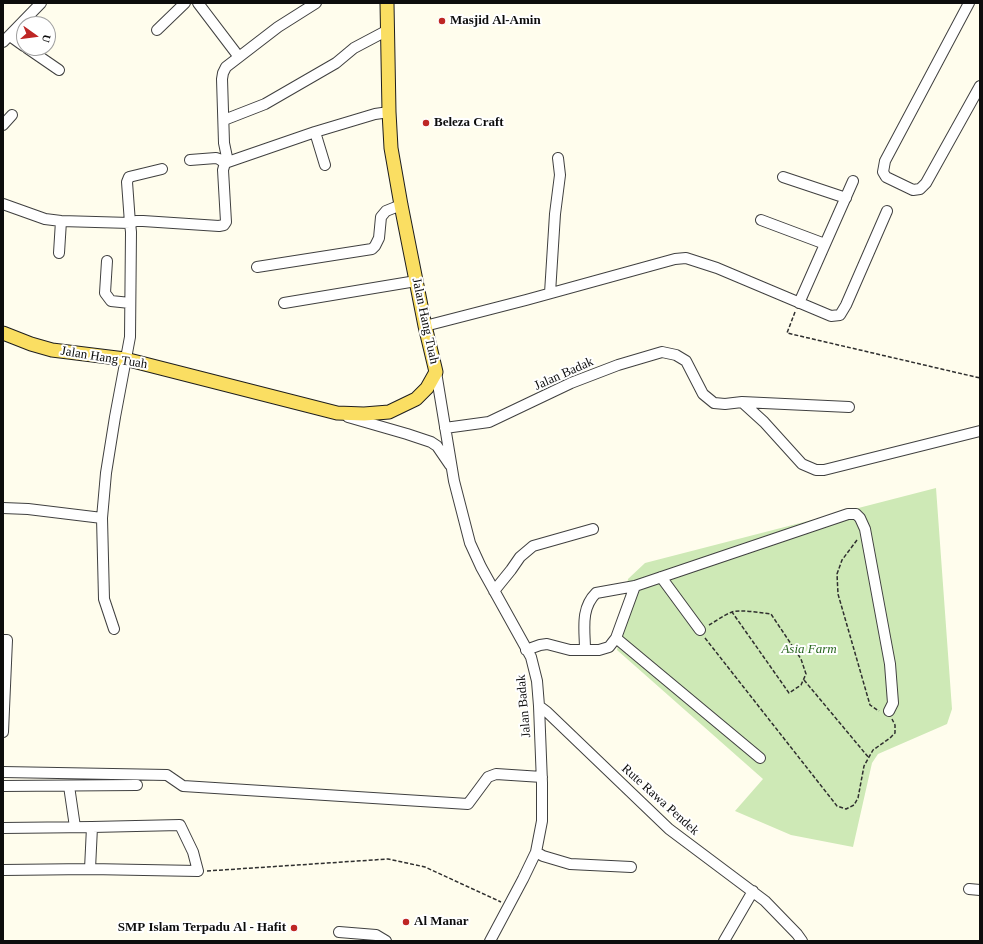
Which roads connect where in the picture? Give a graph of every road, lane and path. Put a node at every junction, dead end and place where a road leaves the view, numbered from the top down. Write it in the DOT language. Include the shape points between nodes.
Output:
graph roads {
  1 [pos="41,3"];
  2 [pos="185,3"];
  3 [pos="198,3"];
  4 [pos="316,3"];
  5 [pos="387,3"];
  6 [pos="970,3"];
  7 [pos="157,30"];
  8 [pos="388,30"];
  9 [pos="6,39"];
  10 [pos="16,43"];
  11 [pos="39,56"];
  12 [pos="239,57"];
  13 [pos="59,70"];
  14 [pos="980,86"];
  15 [pos="390,112"];
  16 [pos="12,115"];
  17 [pos="224,120"];
  18 [pos="3,125"];
  19 [pos="315,132"];
  20 [pos="558,158"];
  21 [pos="190,160"];
  22 [pos="226,163"];
  23 [pos="325,165"];
  24 [pos="162,169"];
  25 [pos="783,177"];
  26 [pos="853,182"];
  27 [pos="846,198"];
  28 [pos="3,204"];
  29 [pos="401,205"];
  30 [pos="887,211"];
  31 [pos="761,220"];
  32 [pos="61,221"];
  33 [pos="130,223"];
  34 [pos="825,244"];
  35 [pos="59,253"];
  36 [pos="107,260"];
  37 [pos="257,267"];
  38 [pos="416,281"];
  39 [pos="550,293"];
  40 [pos="130,303"];
  41 [pos="284,303"];
  42 [pos="799,303"];
  43 [pos="425,326"];
  44 [pos="3,333"];
  45 [pos="125,359"];
  46 [pos="436,372"];
  47 [pos="980,378"];
  48 [pos="742,402"];
  49 [pos="849,407"];
  50 [pos="337,413"];
  51 [pos="446,428"];
  52 [pos="980,432"];
  53 [pos="451,466"];
  54 [pos="3,508"];
  55 [pos="102,518"];
  56 [pos="593,529"];
  57 [pos="865,529"];
  58 [pos="661,577"];
  59 [pos="635,586"];
  60 [pos="494,591"];
  61 [pos="732,612"];
  62 [pos="114,630"];
  63 [pos="700,630"];
  64 [pos="616,638"];
  65 [pos="3,640"];
  66 [pos="526,650"];
  67 [pos="585,650"];
  68 [pos="804,680"];
  69 [pos="539,706"];
  70 [pos="889,712"];
  71 [pos="3,732"];
  72 [pos="760,758"];
  73 [pos="869,758"];
  74 [pos="3,772"];
  75 [pos="542,777"];
  76 [pos="137,785"];
  77 [pos="3,786"];
  78 [pos="69,786"];
  79 [pos="92,827"];
  80 [pos="3,828"];
  81 [pos="75,828"];
  82 [pos="536,852"];
  83 [pos="631,867"];
  84 [pos="90,869"];
  85 [pos="3,870"];
  86 [pos="198,871"];
  87 [pos="969,889"];
  88 [pos="980,890"];
  89 [pos="753,892"];
  90 [pos="509,905"];
  91 [pos="339,932"];
  92 [pos="386,941"];
  93 [pos="490,941"];
  94 [pos="724,941"];
  95 [pos="802,941"];
  1 -- 9 [label="street"];
  2 -- 7 [label="street"];
  3 -- 12 [label="street"];
  4 -- 12 [label="street" via="278,27"];
  5 -- 8 [label="main road, Jalan Hang Tuah"];
  6 -- 14 [label="street" via="885,161 883,172 886,177 913,190 920,189 926,183"];
  8 -- 15 [label="main road, Jalan Hang Tuah"];
  8 -- 17 [label="street" via="354,48 336,63 266,104"];
  9 -- 10 [label="street"];
  11 -- 13 [label="street"];
  12 -- 17 [label="street" via="226,67 223,73"];
  15 -- 19 [label="street"];
  15 -- 29 [label="main road, Jalan Hang Tuah" via="392,148"];
  16 -- 18 [label="street"];
  17 -- 22 [label="street"];
  19 -- 22 [label="street"];
  19 -- 23 [label="street"];
  20 -- 39 [label="street" via="560,175 554,214"];
  21 -- 22 [label="street" via="216,158"];
  22 -- 33 [label="street" via="223,170 226,222 224,225 143,221"];
  24 -- 33 [label="street" via="128,179"];
  25 -- 27 [label="street"];
  26 -- 27 [label="street"];
  27 -- 34 [label="street"];
  28 -- 32 [label="street" via="45,219"];
  29 -- 37 [label="street" via="386,211 381,217 379,238 372,249"];
  29 -- 38 [label="main road, Jalan Hang Tuah"];
  30 -- 42 [label="street" via="840,315 831,316"];
  31 -- 34 [label="street"];
  32 -- 33 [label="street"];
  32 -- 35 [label="street"];
  33 -- 40 [label="street"];
  34 -- 42 [label="street"];
  36 -- 40 [label="street" via="105,293 111,301"];
  38 -- 41 [label="street"];
  38 -- 43 [label="main road, Jalan Hang Tuah"];
  39 -- 42 [label="street" via="686,258 718,268"];
  39 -- 43 [label="street"];
  40 -- 45 [label="street" via="130,337"];
  42 -- 47 [label="path" via="787,333"];
  43 -- 46 [label="main road, Jalan Hang Tuah"];
  44 -- 45 [label="main road, Jalan Hang Tuah" via="52,350"];
  45 -- 50 [label="main road, Jalan Hang Tuah"];
  45 -- 55 [label="street" via="107,466"];
  46 -- 50 [label="main road, Jalan Hang Tuah" via="416,399 389,412"];
  46 -- 51 [label="street, Jalan Badak"];
  48 -- 49 [label="street, Jalan Badak"];
  48 -- 51 [label="street, Jalan Badak" via="714,403 703,394 686,361 676,355 662,352 571,382 489,422"];
  48 -- 52 [label="street" via="802,464 816,470"];
  50 -- 53 [label="street" via="431,442 437,446"];
  51 -- 53 [label="street, Jalan Badak"];
  53 -- 60 [label="street, Jalan Badak" via="470,543"];
  54 -- 55 [label="street"];
  55 -- 62 [label="street" via="104,599"];
  56 -- 60 [label="street" via="533,546"];
  57 -- 58 [label="street" via="856,514 848,514"];
  57 -- 70 [label="street" via="890,664 893,703"];
  57 -- 70 [label="path" via="842,560 838,574 838,594 870,705 879,711"];
  58 -- 59 [label="street"];
  58 -- 63 [label="street"];
  59 -- 64 [label="street"];
  59 -- 67 [label="street" via="596,593 591,597 584,613"];
  60 -- 66 [label="street, Jalan Badak"];
  61 -- 63 [label="path"];
  61 -- 68 [label="path" via="771,614 801,660 806,674"];
  61 -- 68 [label="path" via="788,693 802,685"];
  63 -- 73 [label="path" via="837,806 846,809 854,805 858,798 864,766"];
  64 -- 67 [label="street" via="609,646 599,650"];
  64 -- 72 [label="street"];
  65 -- 71 [label="street" via="7,640"];
  66 -- 67 [label="street" via="547,644 570,650"];
  66 -- 69 [label="street, Jalan Badak" via="537,681"];
  68 -- 73 [label="path"];
  69 -- 75 [label="street, Jalan Badak"];
  69 -- 89 [label="street, Rute Rawa Pendek" via="669,829"];
  70 -- 73 [label="path" via="895,725 895,732 873,750"];
  74 -- 75 [label="street" via="167,775 183,786 468,804 488,777 496,774"];
  75 -- 82 [label="street, Jalan Badak" via="542,821"];
  76 -- 78 [label="street"];
  77 -- 78 [label="street"];
  78 -- 81 [label="street"];
  79 -- 81 [label="street"];
  79 -- 84 [label="street"];
  79 -- 86 [label="street" via="180,824 193,852"];
  80 -- 81 [label="street"];
  82 -- 83 [label="street" via="570,864"];
  82 -- 90 [label="street, Jalan Badak"];
  84 -- 85 [label="street"];
  84 -- 86 [label="street"];
  86 -- 90 [label="path" via="388,859 426,867"];
  87 -- 88 [label="street"];
  89 -- 94 [label="street"];
  89 -- 95 [label="street, Rute Rawa Pendek" via="765,901"];
  90 -- 93 [label="street, Jalan Badak"];
  91 -- 92 [label="street" via="376,935"];
}
